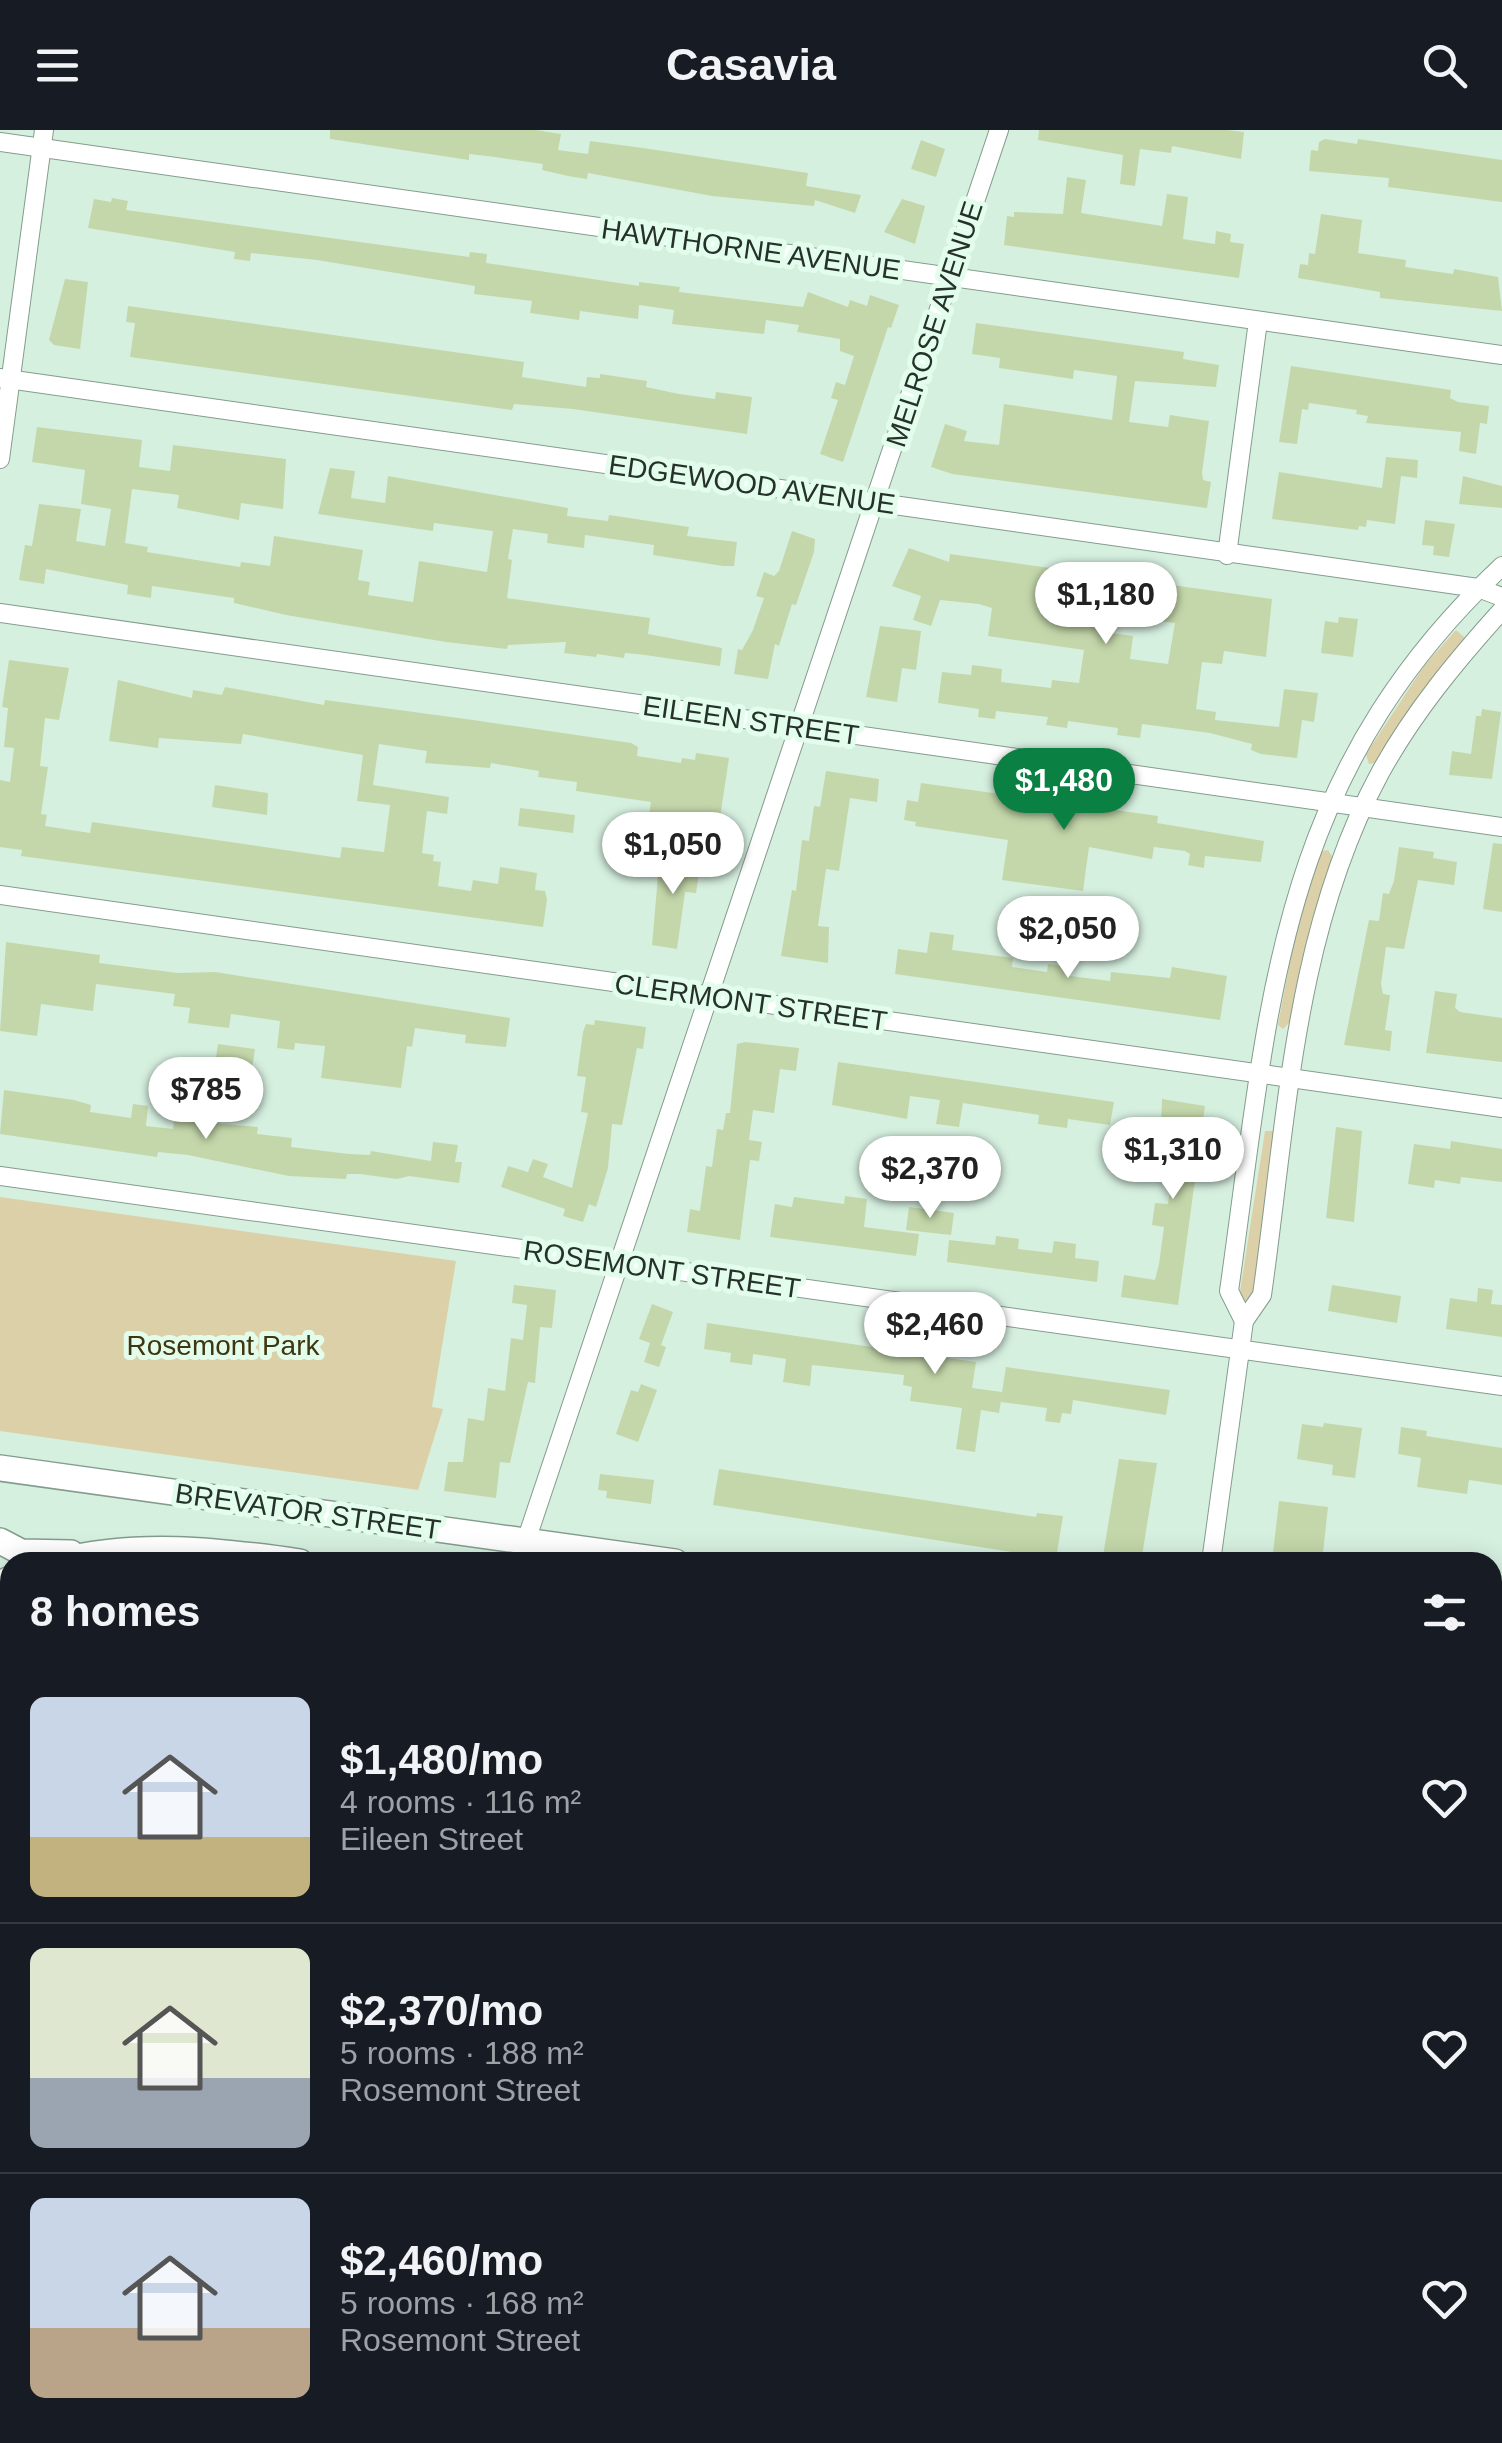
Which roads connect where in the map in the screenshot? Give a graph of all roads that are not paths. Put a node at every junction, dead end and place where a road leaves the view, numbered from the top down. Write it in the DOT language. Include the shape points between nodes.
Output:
graph roads {
  1 [pos="999,130"];
  2 [pos="43,139"];
  3 [pos="0,142"];
  4 [pos="949,278"];
  5 [pos="1258,321"];
  6 [pos="1502,355"];
  7 [pos="4,379"];
  8 [pos="0,459"];
  9 [pos="875,502"];
  10 [pos="1228,555"];
  11 [pos="1502,566"];
  12 [pos="1478,588"];
  13 [pos="1502,598"];
  14 [pos="1502,610"];
  15 [pos="0,613"];
  16 [pos="799,727"];
  17 [pos="1330,802"];
  18 [pos="1365,807"];
  19 [pos="1502,827"];
  20 [pos="0,895"];
  21 [pos="710,996"];
  22 [pos="1260,1074"];
  23 [pos="1293,1078"];
  24 [pos="1502,1108"];
  25 [pos="0,1176"];
  26 [pos="618,1264"];
  27 [pos="1244,1321"];
  28 [pos="1241,1347"];
  29 [pos="1502,1386"];
  30 [pos="0,1468"];
  31 [pos="526,1541"];
  32 [pos="124,1552"];
  33 [pos="215,1552"];
  34 [pos="604,1552"];
  35 [pos="1211,1552"];
  1 -- 4 [label="street, MELROSE AVENUE"];
  2 -- 3 [label="street, HAWTHORNE AVENUE"];
  2 -- 4 [label="street, HAWTHORNE AVENUE"];
  2 -- 7 [label="street"];
  4 -- 5 [label="street, HAWTHORNE AVENUE"];
  4 -- 9 [label="street, MELROSE AVENUE"];
  5 -- 6 [label="street, HAWTHORNE AVENUE"];
  5 -- 10 [label="street"];
  7 -- 8 [label="street"];
  7 -- 9 [label="street, EDGEWOOD AVENUE"];
  9 -- 10 [label="street, EDGEWOOD AVENUE"];
  9 -- 16 [label="street, MELROSE AVENUE"];
  10 -- 12 [label="street, EDGEWOOD AVENUE"];
  11 -- 12 [label="street"];
  12 -- 13 [label="street, EDGEWOOD AVENUE"];
  12 -- 17 [label="street" via="1401,680"];
  14 -- 18 [label="street" via="1425,702"];
  15 -- 16 [label="street, EILEEN STREET"];
  16 -- 17 [label="street, EILEEN STREET"];
  16 -- 21 [label="street, MELROSE AVENUE"];
  17 -- 18 [label="street, EILEEN STREET"];
  17 -- 22 [label="street" via="1286,922"];
  18 -- 19 [label="street, EILEEN STREET"];
  18 -- 23 [label="street" via="1327,901"];
  20 -- 21 [label="street, CLERMONT STREET"];
  21 -- 22 [label="street, CLERMONT STREET"];
  21 -- 26 [label="street, MELROSE AVENUE"];
  22 -- 23 [label="street, CLERMONT STREET"];
  22 -- 27 [label="street" via="1229,1291"];
  23 -- 24 [label="street, CLERMONT STREET"];
  23 -- 27 [label="street" via="1262,1295"];
  25 -- 26 [label="street, ROSEMONT STREET"];
  26 -- 28 [label="street, ROSEMONT STREET"];
  26 -- 31 [label="street, MELROSE AVENUE"];
  27 -- 28 [label="street"];
  28 -- 29 [label="street, ROSEMONT STREET"];
  28 -- 35 [label="street"];
  30 -- 31 [label="street, BREVATOR STREET"];
  31 -- 34 [label="street, BREVATOR STREET"];
  32 -- 33 [label="street"];
}
